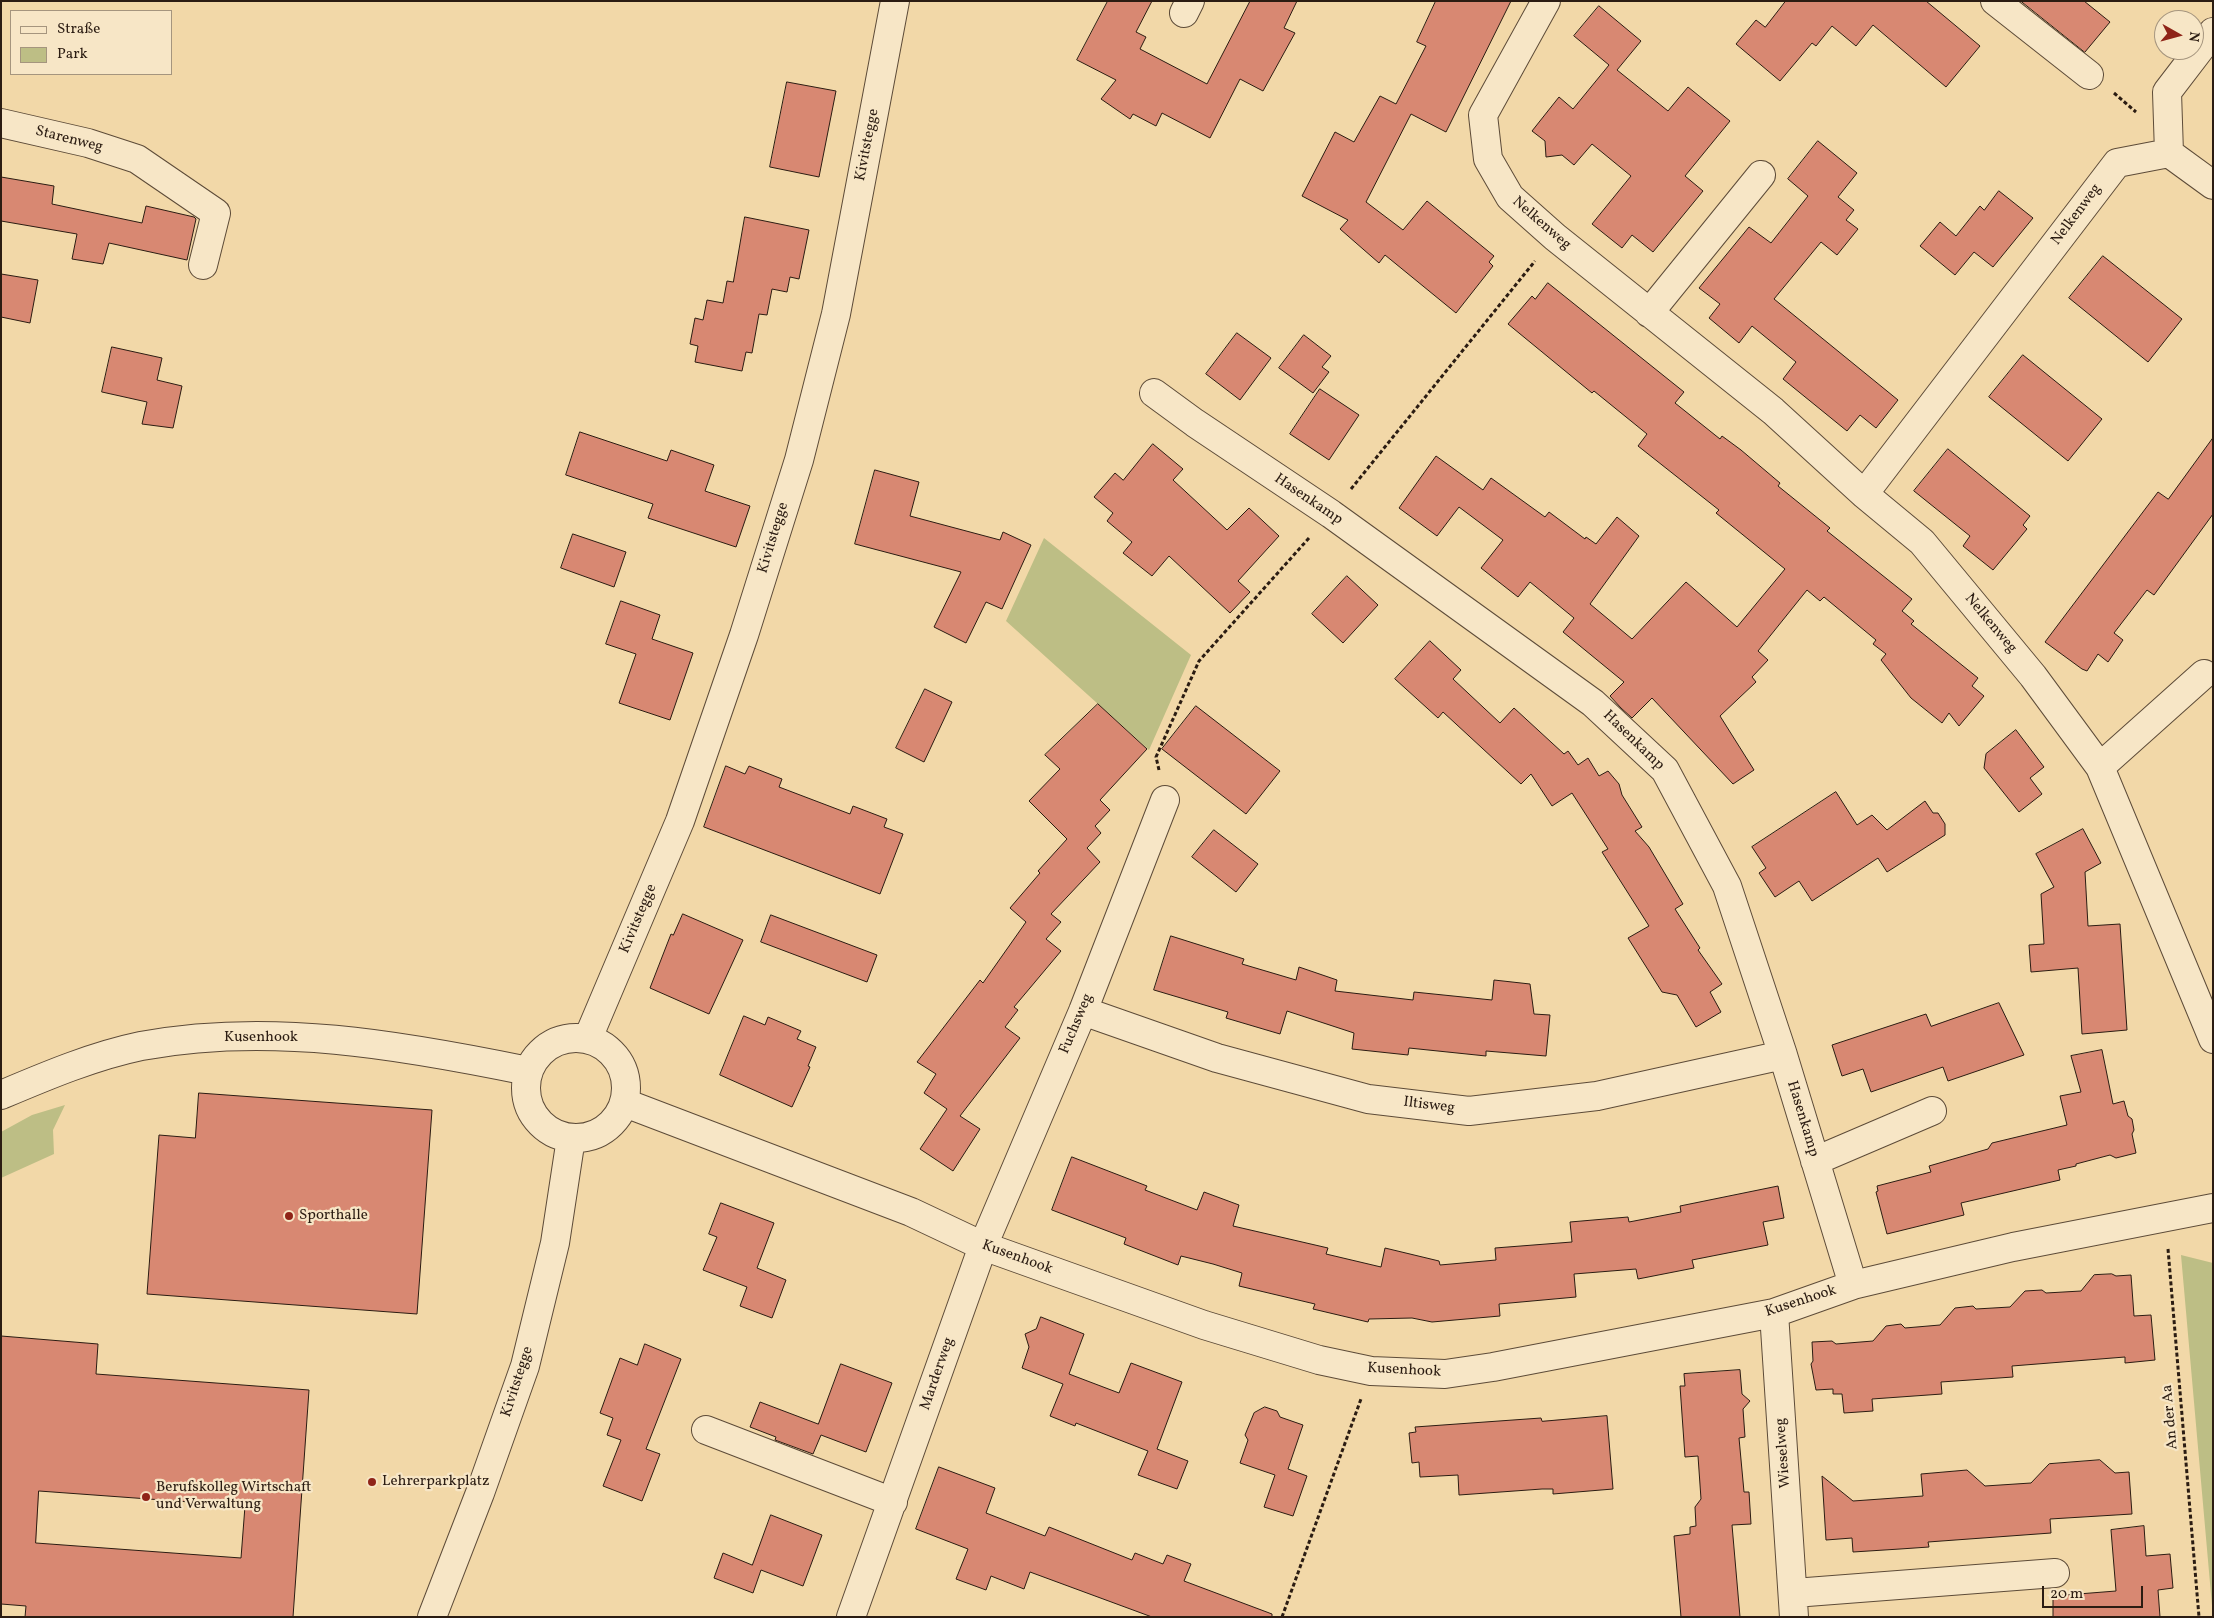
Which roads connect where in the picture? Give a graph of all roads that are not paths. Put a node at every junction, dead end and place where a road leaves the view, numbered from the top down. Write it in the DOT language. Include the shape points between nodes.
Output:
graph roads {
  1 [pos="1546,1"];
  2 [pos="1995,1"];
  3 [pos="898,7"];
  4 [pos="2213,32"];
  5 [pos="2090,75"];
  6 [pos="1,123"];
  7 [pos="2170,153"];
  8 [pos="1761,175"];
  9 [pos="2213,185"];
  10 [pos="203,265"];
  11 [pos="1649,313"];
  12 [pos="1154,393"];
  13 [pos="1864,494"];
  14 [pos="2204,674"];
  15 [pos="2100,767"];
  16 [pos="1166,800"];
  17 [pos="1083,1011"];
  18 [pos="588,1038"];
  19 [pos="2213,1039"];
  20 [pos="1783,1055"];
  21 [pos="528,1071"];
  22 [pos="1,1096"];
  23 [pos="625,1103"];
  24 [pos="1932,1110"];
  25 [pos="571,1138"];
  26 [pos="1815,1161"];
  27 [pos="2213,1208"];
  28 [pos="983,1246"];
  29 [pos="1852,1285"];
  30 [pos="1774,1312"];
  31 [pos="706,1430"];
  32 [pos="893,1502"];
  33 [pos="2055,1573"];
  34 [pos="1794,1605"];
  35 [pos="432,1617"];
  36 [pos="852,1617"];
  1 -- 11 [label="street, Nelkenweg" via="1483,115 1488,159 1510,197 1554,237"];
  2 -- 5 [label="street"];
  3 -- 18 [label="street, Kivitstegge" via="836,314 799,460 744,636 680,821"];
  4 -- 7 [label="street" via="2167,92"];
  6 -- 10 [label="street, Starenweg" via="88,143 137,159 216,213"];
  7 -- 9 [label="street"];
  7 -- 13 [label="street, Nelkenweg" via="2117,162"];
  8 -- 11 [label="street"];
  11 -- 13 [label="street, Nelkenweg" via="1773,411"];
  12 -- 20 [label="street, Hasenkamp" via="1331,514 1593,702 1665,770 1727,886"];
  13 -- 15 [label="street, Nelkenweg" via="1922,542 2033,676"];
  14 -- 15 [label="street"];
  15 -- 19 [label="street, Nelkenweg"];
  16 -- 17 [label="street, Fuchsweg"];
  17 -- 20 [label="street, Iltisweg" via="1217,1058 1368,1099 1469,1111 1597,1096"];
  17 -- 28 [label="street, Fuchsweg"];
  18 -- 21 [label="street" via="567,1038 551,1044"];
  18 -- 23 [label="street" via="603,1045 619,1059 626,1079"];
  20 -- 26 [label="street, Hasenkamp"];
  21 -- 22 [label="street, Kusenhook" via="420,1049 345,1040 268,1036 193,1038 139,1047 90,1061"];
  21 -- 25 [label="street" via="526,1096 531,1110 541,1124 556,1134"];
  23 -- 25 [label="street" via="619,1115 603,1130 585,1138"];
  23 -- 28 [label="street, Kusenhook" via="911,1212"];
  24 -- 26 [label="street"];
  25 -- 35 [label="street, Kivitstegge" via="556,1243 525,1366"];
  26 -- 29 [label="street, Hasenkamp"];
  27 -- 29 [label="street, Kusenhook" via="2013,1247"];
  28 -- 30 [label="street, Kusenhook" via="1204,1325 1319,1360 1372,1371 1445,1374 1493,1367"];
  28 -- 32 [label="street, Marderweg"];
  29 -- 30 [label="street, Kusenhook"];
  30 -- 34 [label="street, Wieselweg"];
  31 -- 32 [label="street"];
  32 -- 36 [label="street, Marderweg"];
  33 -- 34 [label="street, Wieselweg"];
}
